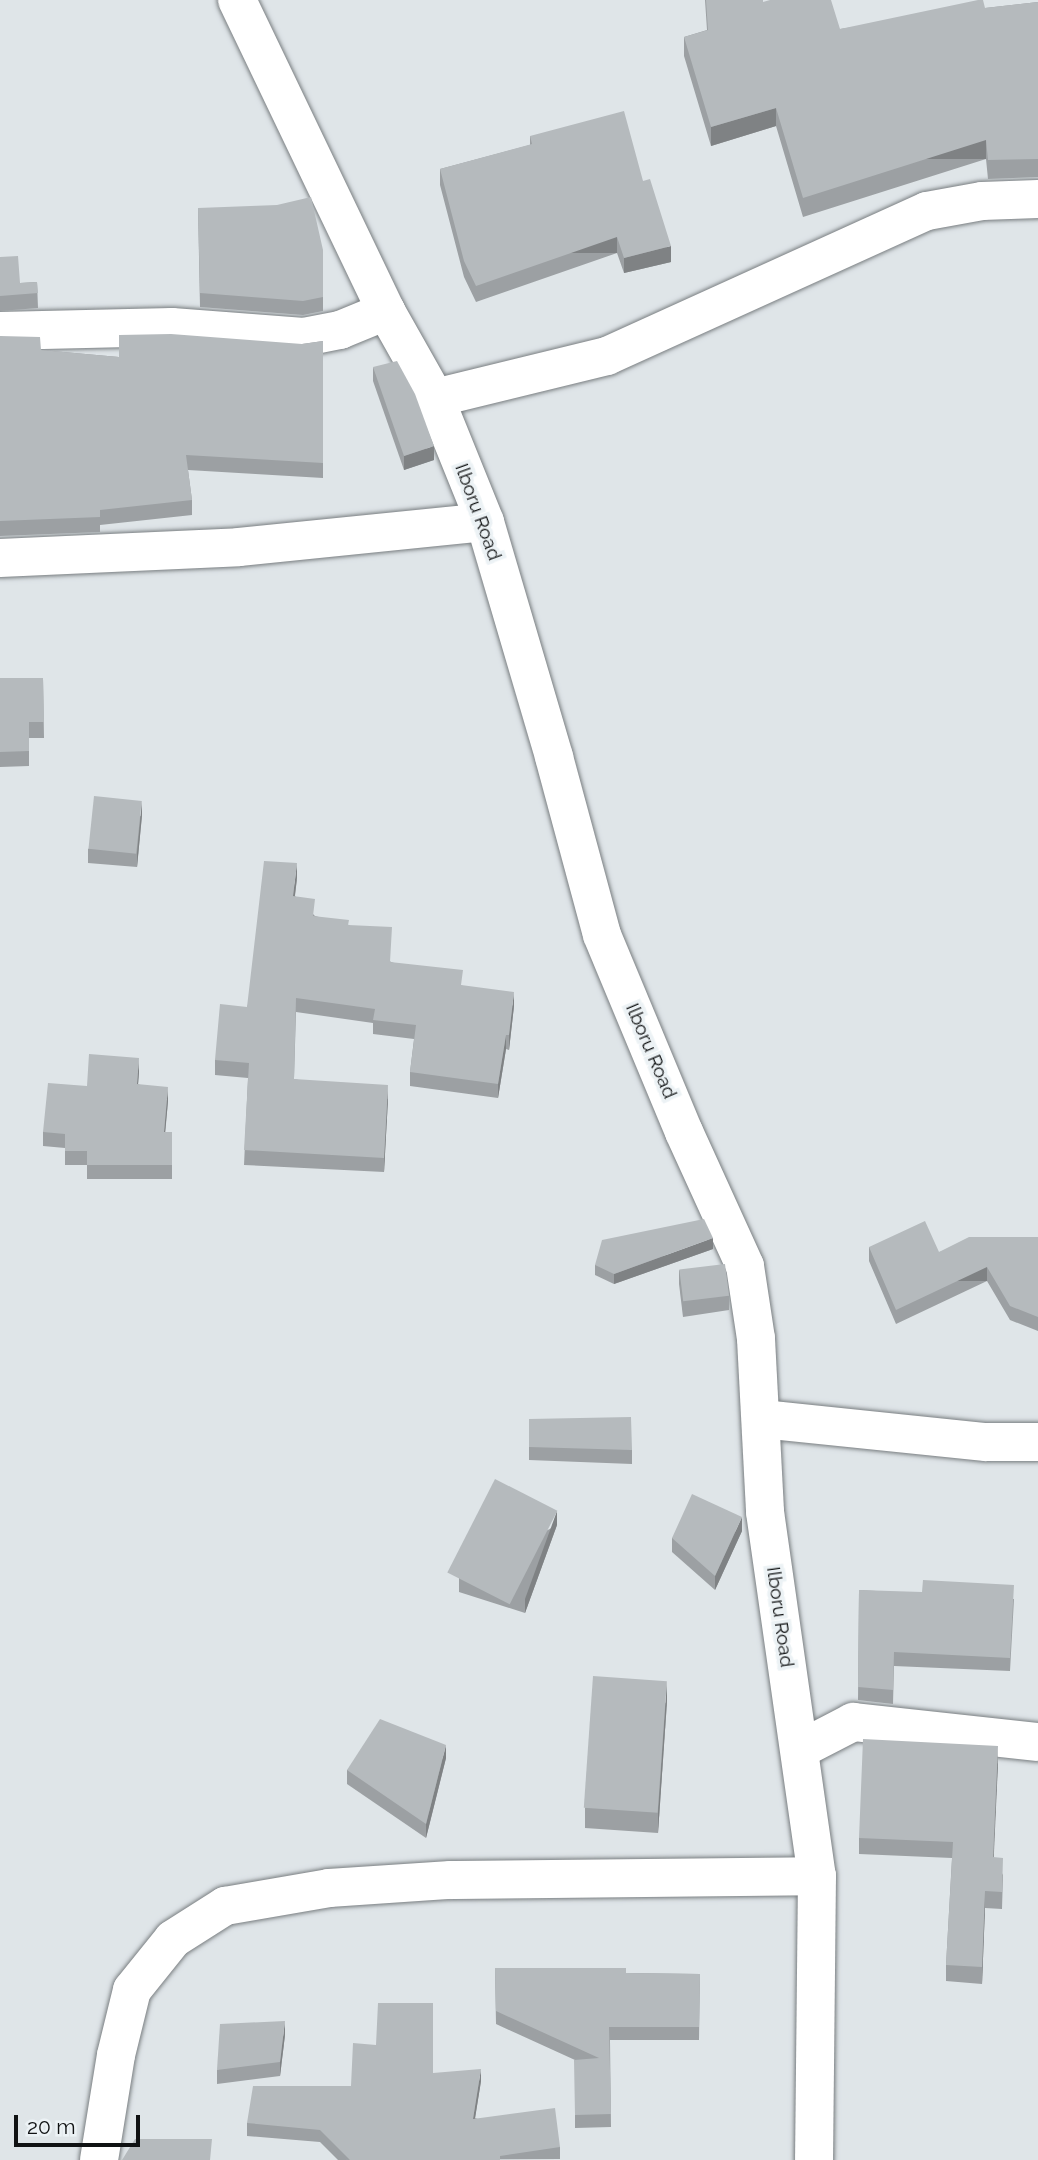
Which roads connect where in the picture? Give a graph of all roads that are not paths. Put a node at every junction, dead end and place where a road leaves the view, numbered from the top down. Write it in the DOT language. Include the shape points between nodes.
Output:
graph roads {
  1 [pos="237,0"];
  2 [pos="1038,199"];
  3 [pos="386,311"];
  4 [pos="0,331"];
  5 [pos="435,398"];
  6 [pos="485,522"];
  7 [pos="0,558"];
  8 [pos="762,1419"];
  9 [pos="1038,1441"];
  10 [pos="1038,1742"];
  11 [pos="801,1749"];
  12 [pos="817,1876"];
  13 [pos="99,2160"];
  14 [pos="814,2160"];
  1 -- 3 [label="street, Ilboru Road"];
  2 -- 5 [label="street" via="982,201 927,211 607,356"];
  3 -- 4 [label="street" via="340,330 304,337 172,327"];
  3 -- 5 [label="street, Ilboru Road"];
  5 -- 6 [label="street, Ilboru Road"];
  6 -- 7 [label="street" via="239,547"];
  6 -- 8 [label="street, Ilboru Road" via="602,935 746,1266"];
  8 -- 9 [label="street" via="986,1441"];
  8 -- 11 [label="street, Ilboru Road" via="765,1512"];
  10 -- 11 [label="street" via="853,1722"];
  11 -- 12 [label="street, Ilboru Road"];
  12 -- 13 [label="street" via="451,1880 329,1888 225,1906 173,1939 132,1990"];
  12 -- 14 [label="street, Ilboru Road"];
}
